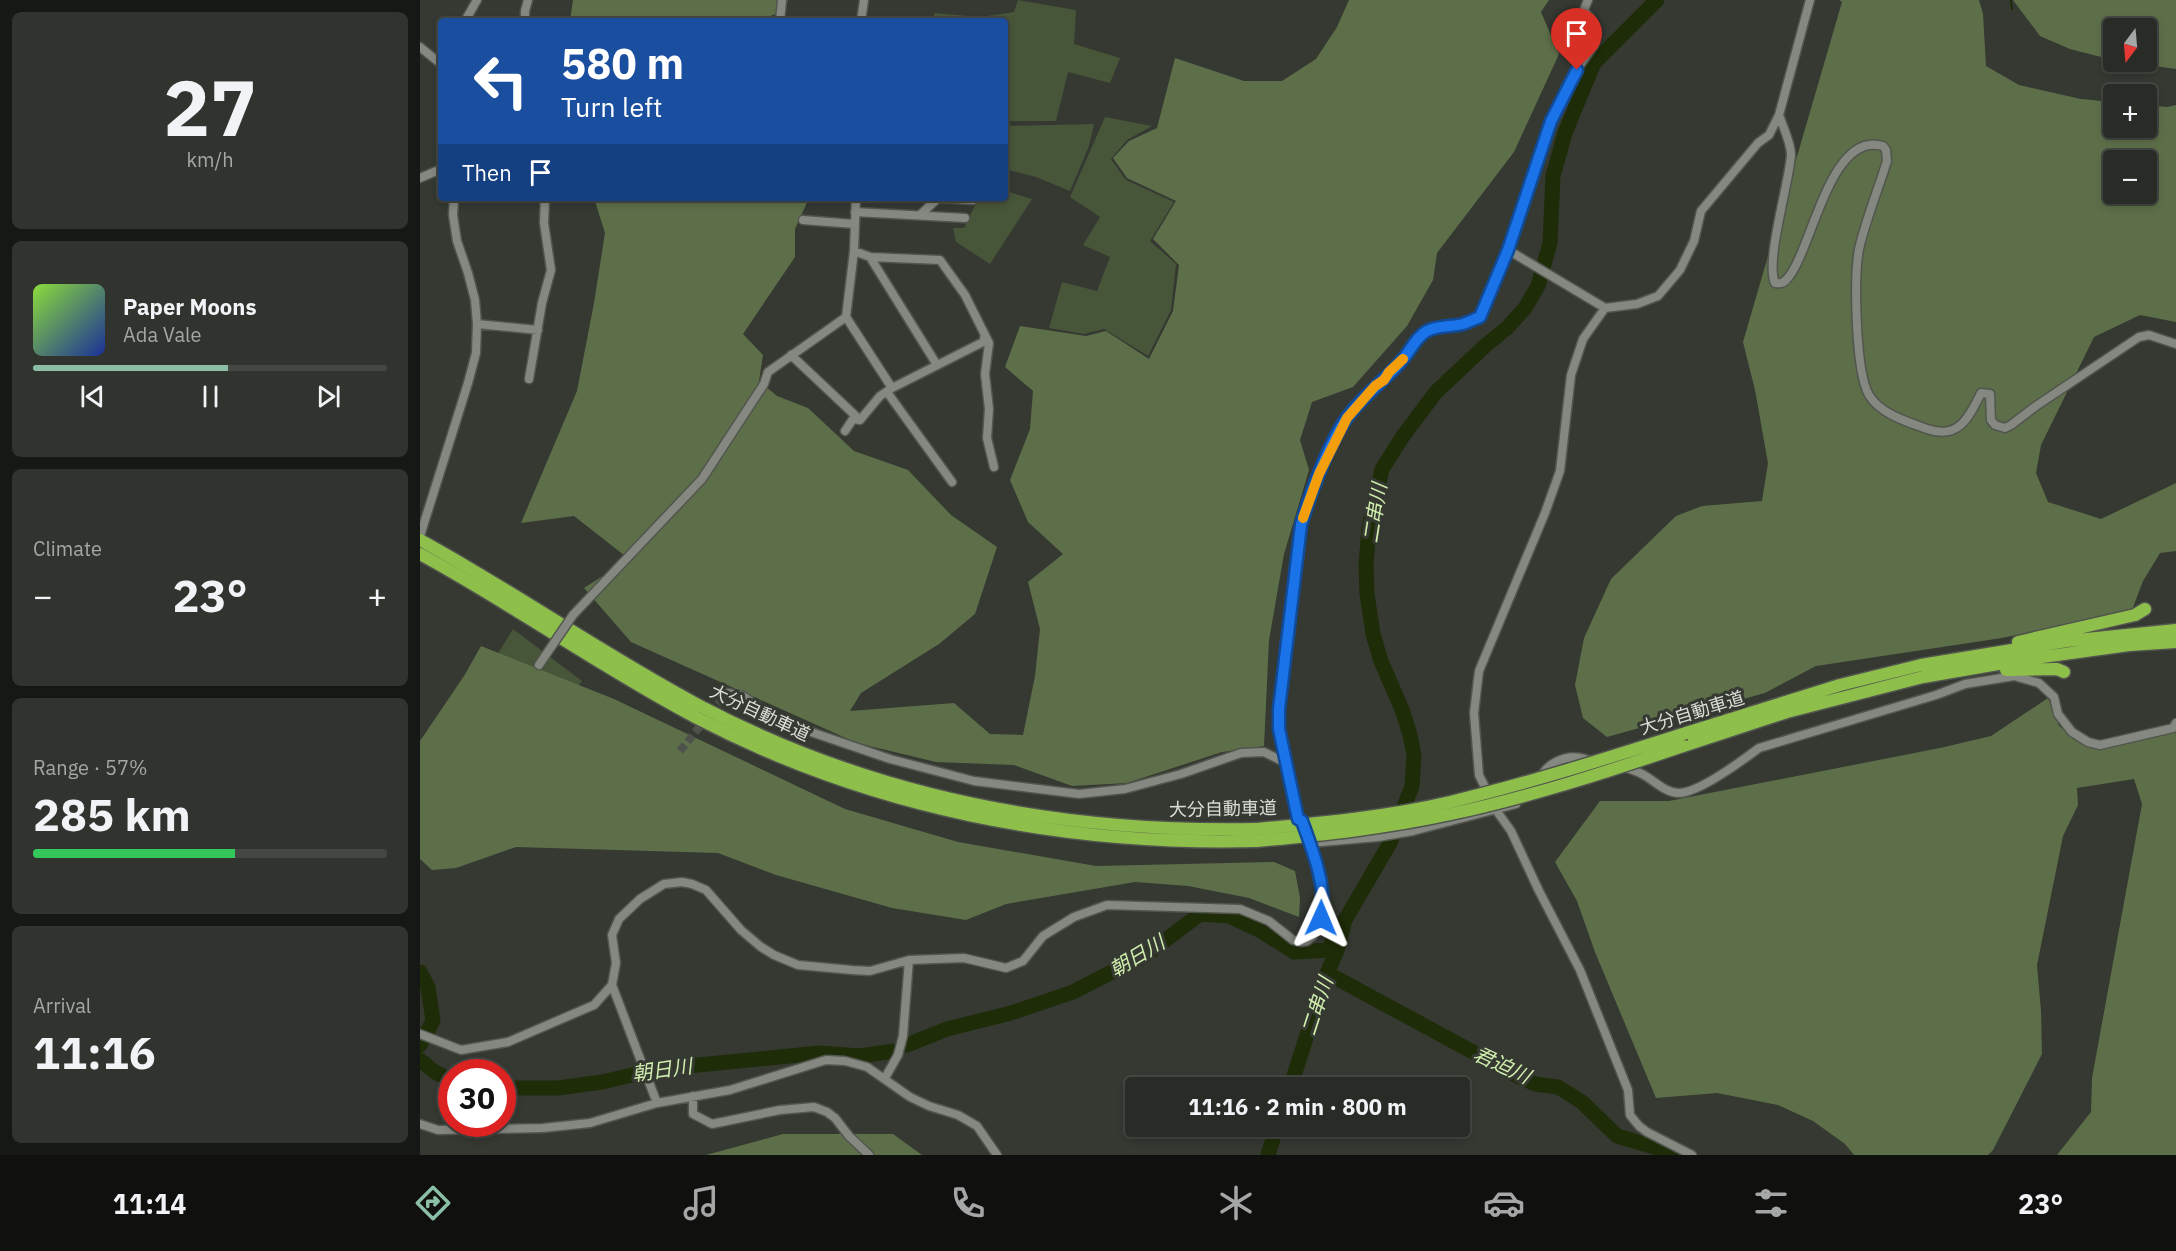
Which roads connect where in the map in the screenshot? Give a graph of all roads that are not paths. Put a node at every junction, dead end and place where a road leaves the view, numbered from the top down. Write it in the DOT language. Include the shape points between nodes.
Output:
graph roads {
  1 [pos="477,0"];
  2 [pos="528,0"];
  3 [pos="782,0"];
  4 [pos="864,0"];
  5 [pos="1588,0"];
  6 [pos="1810,0"];
  7 [pos="467,18"];
  8 [pos="525,18"];
  9 [pos="780,18"];
  10 [pos="861,18"];
  11 [pos="420,47"];
  12 [pos="438,61"];
  13 [pos="1779,115"];
  14 [pos="438,170"];
  15 [pos="420,178"];
  16 [pos="454,201"];
  17 [pos="545,201"];
  18 [pos="856,201"];
  19 [pos="935,201"];
  20 [pos="855,212"];
  21 [pos="920,215"];
  22 [pos="965,218"];
  23 [pos="803,220"];
  24 [pos="855,224"];
  25 [pos="1508,250"];
  26 [pos="854,251"];
  27 [pos="870,257"];
  28 [pos="1605,308"];
  29 [pos="846,317"];
  30 [pos="477,324"];
  31 [pos="538,330"];
  32 [pos="985,335"];
  33 [pos="2176,344"];
  34 [pos="791,355"];
  35 [pos="938,365"];
  36 [pos="529,379"];
  37 [pos="889,390"];
  38 [pos="860,420"];
  39 [pos="845,431"];
  40 [pos="994,467"];
  41 [pos="952,482"];
  42 [pos="420,538"];
  43 [pos="420,554"];
  44 [pos="2145,609"];
  45 [pos="2176,630"];
  46 [pos="2176,642"];
  47 [pos="1947,660"];
  48 [pos="539,665"];
  49 [pos="2064,672"];
  50 [pos="1898,682"];
  51 [pos="727,693"];
  52 [pos="2176,723"];
  53 [pos="1286,763"];
  54 [pos="1496,810"];
  55 [pos="1256,835"];
  56 [pos="1310,843"];
  57 [pos="909,960"];
  58 [pos="612,985"];
  59 [pos="420,1034"];
  60 [pos="885,1078"];
  61 [pos="693,1096"];
  62 [pos="657,1103"];
  63 [pos="420,1124"];
  64 [pos="869,1155"];
  65 [pos="997,1155"];
  66 [pos="1692,1155"];
  1 -- 7 [label="street"];
  2 -- 8 [label="street"];
  3 -- 9 [label="street"];
  4 -- 10 [label="street"];
  5 -- 25 [label="street" via="1584,10 1592,21 1594,45 1573,75 1551,121"];
  6 -- 13 [label="street"];
  11 -- 12 [label="street"];
  13 -- 28 [label="street" via="1769,135 1701,212 1694,241 1680,270 1658,296 1637,304"];
  13 -- 33 [label="street" via="1791,152 1774,257 1775,283 1787,280 1821,202 1849,157 1870,144 1886,150 1887,161 1859,250 1856,303 1864,383 1869,396 1880,407 1909,423 1946,432 1967,421 1981,393 1987,393 1991,420 2005,428 2139,337 2149,335"];
  14 -- 15 [label="street"];
  16 -- 30 [label="street" via="457,241 468,273"];
  17 -- 31 [label="street" via="551,270"];
  18 -- 20 [label="street"];
  19 -- 21 [label="street"];
  20 -- 21 [label="street"];
  20 -- 24 [label="street"];
  21 -- 22 [label="street"];
  23 -- 24 [label="street"];
  24 -- 26 [label="street"];
  25 -- 28 [label="street"];
  25 -- 53 [label="street" via="1480,317 1427,331 1412,345 1404,359 1347,418 1319,474 1301,525 1280,695 1279,729"];
  26 -- 27 [label="street"];
  26 -- 29 [label="street"];
  27 -- 32 [label="street" via="940,260 965,295"];
  27 -- 35 [label="street"];
  28 -- 54 [label="street" via="1583,339 1571,375 1560,471 1479,671 1474,713 1479,775"];
  29 -- 34 [label="street"];
  29 -- 37 [label="street"];
  30 -- 31 [label="street"];
  30 -- 42 [label="street" via="476,353"];
  31 -- 36 [label="street"];
  32 -- 35 [label="street" via="983,342"];
  32 -- 40 [label="street" via="989,343 985,374 987,438"];
  34 -- 38 [label="street"];
  34 -- 48 [label="street, bridge" via="768,372 702,479 573,615"];
  35 -- 37 [label="street"];
  37 -- 38 [label="street"];
  37 -- 41 [label="street"];
  38 -- 39 [label="street" via="853,419"];
  42 -- 55 [label="highway, 大分自動車道" via="636,671 789,748 889,783 1025,814 1084,823"];
  43 -- 55 [label="highway, 大分自動車道" via="640,687 716,728 785,759 885,795 946,811 1083,835 1146,841"];
  44 -- 47 [label="highway" via="2135,615"];
  45 -- 47 [label="highway, 大分自動車道" via="2067,641"];
  46 -- 50 [label="highway, 大分自動車道" via="2021,660"];
  47 -- 55 [label="highway, 大分自動車道, bridge" via="1840,685 1448,803"];
  49 -- 50 [label="highway" via="2021,669"];
  50 -- 55 [label="highway, 大分自動車道, bridge" via="1451,814 1385,827"];
  51 -- 53 [label="street" via="743,696 765,713 789,724 890,759 974,781 1079,794 1125,789 1241,753 1264,752"];
  52 -- 54 [label="street" via="2173,728 2100,745 2088,742 2072,732 2058,714 2054,697 2039,683 2014,676 1965,684 1759,748 1736,766 1688,791 1672,792 1623,765 1600,765 1579,758 1563,760 1545,769 1529,800"];
  53 -- 56 [label="street" via="1298,819"];
  54 -- 56 [label="street" via="1413,831"];
  54 -- 66 [label="street" via="1511,831 1580,970 1628,1090 1630,1115 1647,1132"];
  56 -- 57 [label="street" via="1324,896 1321,918 1307,941 1293,940 1269,921 1240,909 1107,905 1074,917 1043,936 1023,961 1006,968 964,958"];
  57 -- 58 [label="street" via="870,971 798,965 760,947 706,890 682,882 657,888 619,919 612,935 616,963"];
  57 -- 60 [label="street" via="903,1036"];
  58 -- 59 [label="street" via="594,1005 508,1042 461,1050"];
  58 -- 62 [label="street"];
  60 -- 61 [label="street" via="867,1067 826,1060 730,1090"];
  60 -- 65 [label="street" via="910,1097 977,1126"];
  61 -- 62 [label="street"];
  61 -- 64 [label="street" via="693,1114 712,1124 780,1110 822,1109"];
  62 -- 63 [label="street" via="590,1123 543,1128 438,1130"];
}
